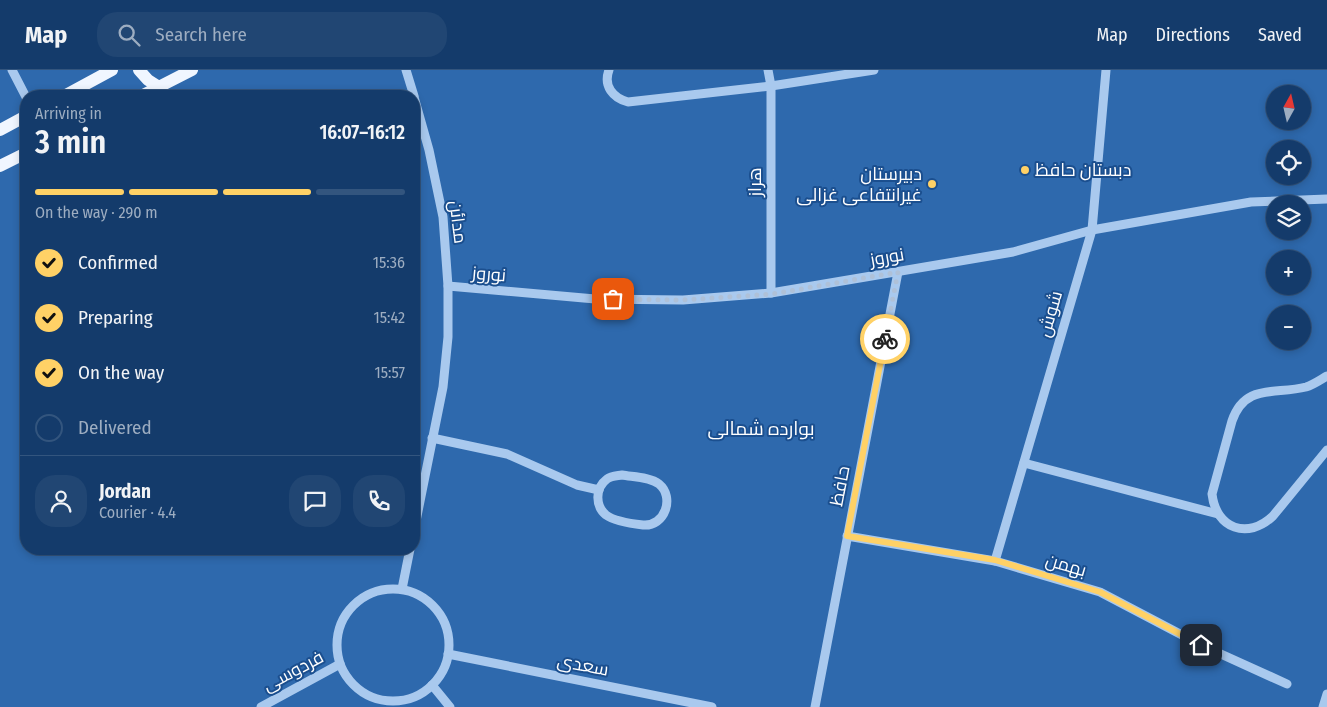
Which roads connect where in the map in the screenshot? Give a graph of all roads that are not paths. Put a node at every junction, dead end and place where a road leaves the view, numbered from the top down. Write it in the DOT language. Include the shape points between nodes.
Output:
graph roads {
  1 [pos="12,70"];
  2 [pos="112,70"];
  3 [pos="139,70"];
  4 [pos="192,70"];
  5 [pos="406,70"];
  6 [pos="609,70"];
  7 [pos="768,70"];
  8 [pos="874,70"];
  9 [pos="1106,70"];
  10 [pos="861,71"];
  11 [pos="771,86"];
  12 [pos="159,87"];
  13 [pos="22,90"];
  14 [pos="75,90"];
  15 [pos="153,90"];
  16 [pos="412,90"];
  17 [pos="420,118"];
  18 [pos="20,119"];
  19 [pos="0,130"];
  20 [pos="20,156"];
  21 [pos="0,166"];
  22 [pos="1327,199"];
  23 [pos="1092,230"];
  24 [pos="898,272"];
  25 [pos="448,286"];
  26 [pos="772,294"];
  27 [pos="1327,376"];
  28 [pos="432,438"];
  29 [pos="1327,450"];
  30 [pos="1024,463"];
  31 [pos="599,490"];
  32 [pos="420,500"];
  33 [pos="1218,514"];
  34 [pos="847,536"];
  35 [pos="409,555"];
  36 [pos="995,560"];
  37 [pos="402,589"];
  38 [pos="448,654"];
  39 [pos="340,664"];
  40 [pos="1287,684"];
  41 [pos="432,685"];
  42 [pos="1327,694"];
  43 [pos="383,704"];
  44 [pos="261,707"];
  45 [pos="450,707"];
  46 [pos="712,707"];
  47 [pos="815,707"];
  48 [pos="1323,707"];
  1 -- 13 [label="street"];
  2 -- 14 [label="main road"];
  3 -- 12 [label="main road"];
  4 -- 12 [label="main road"];
  5 -- 16 [label="street, مدائن"];
  6 -- 11 [label="street" via="607,82 610,90 614,96 628,102"];
  7 -- 11 [label="street, هراز"];
  8 -- 10 [label="street"];
  9 -- 23 [label="street, شوش"];
  10 -- 11 [label="street"];
  11 -- 26 [label="street, هراز"];
  12 -- 15 [label="main road"];
  17 -- 25 [label="street, مدائن" via="443,218"];
  18 -- 19 [label="main road"];
  20 -- 21 [label="main road"];
  22 -- 23 [label="street, نوروز" via="1252,202"];
  23 -- 24 [label="street, نوروز" via="1013,252"];
  23 -- 30 [label="street, شوش"];
  24 -- 26 [label="street, نوروز"];
  24 -- 34 [label="street, حافظ"];
  25 -- 26 [label="street, نوروز" via="595,299 683,300"];
  25 -- 28 [label="street, مدائن" via="448,337 443,387"];
  27 -- 33 [label="street" via="1307,386 1250,396 1235,411 1212,494"];
  28 -- 31 [label="street" via="507,454 577,485"];
  28 -- 32 [label="street, مدائن"];
  29 -- 33 [label="street" via="1265,524 1256,528 1234,527"];
  30 -- 33 [label="street"];
  30 -- 36 [label="street, شوش"];
  31 -- 31 [label="street" via="597,498 602,511 614,519 646,525 660,519 667,506 664,491 653,481 614,476"];
  34 -- 36 [label="street, بهمن"];
  34 -- 47 [label="street, حافظ"];
  35 -- 37 [label="street"];
  36 -- 40 [label="street, بهمن" via="1100,592 1201,645"];
  37 -- 38 [label="street" via="433,605 449,636"];
  37 -- 39 [label="street" via="384,589 353,604 337,635"];
  38 -- 41 [label="street" via="443,671"];
  38 -- 46 [label="street, سعدی"];
  39 -- 43 [label="street" via="352,684"];
  39 -- 44 [label="street, فردوسی"];
  41 -- 43 [label="street" via="418,695"];
  41 -- 45 [label="street"];
  42 -- 48 [label="street"];
}
